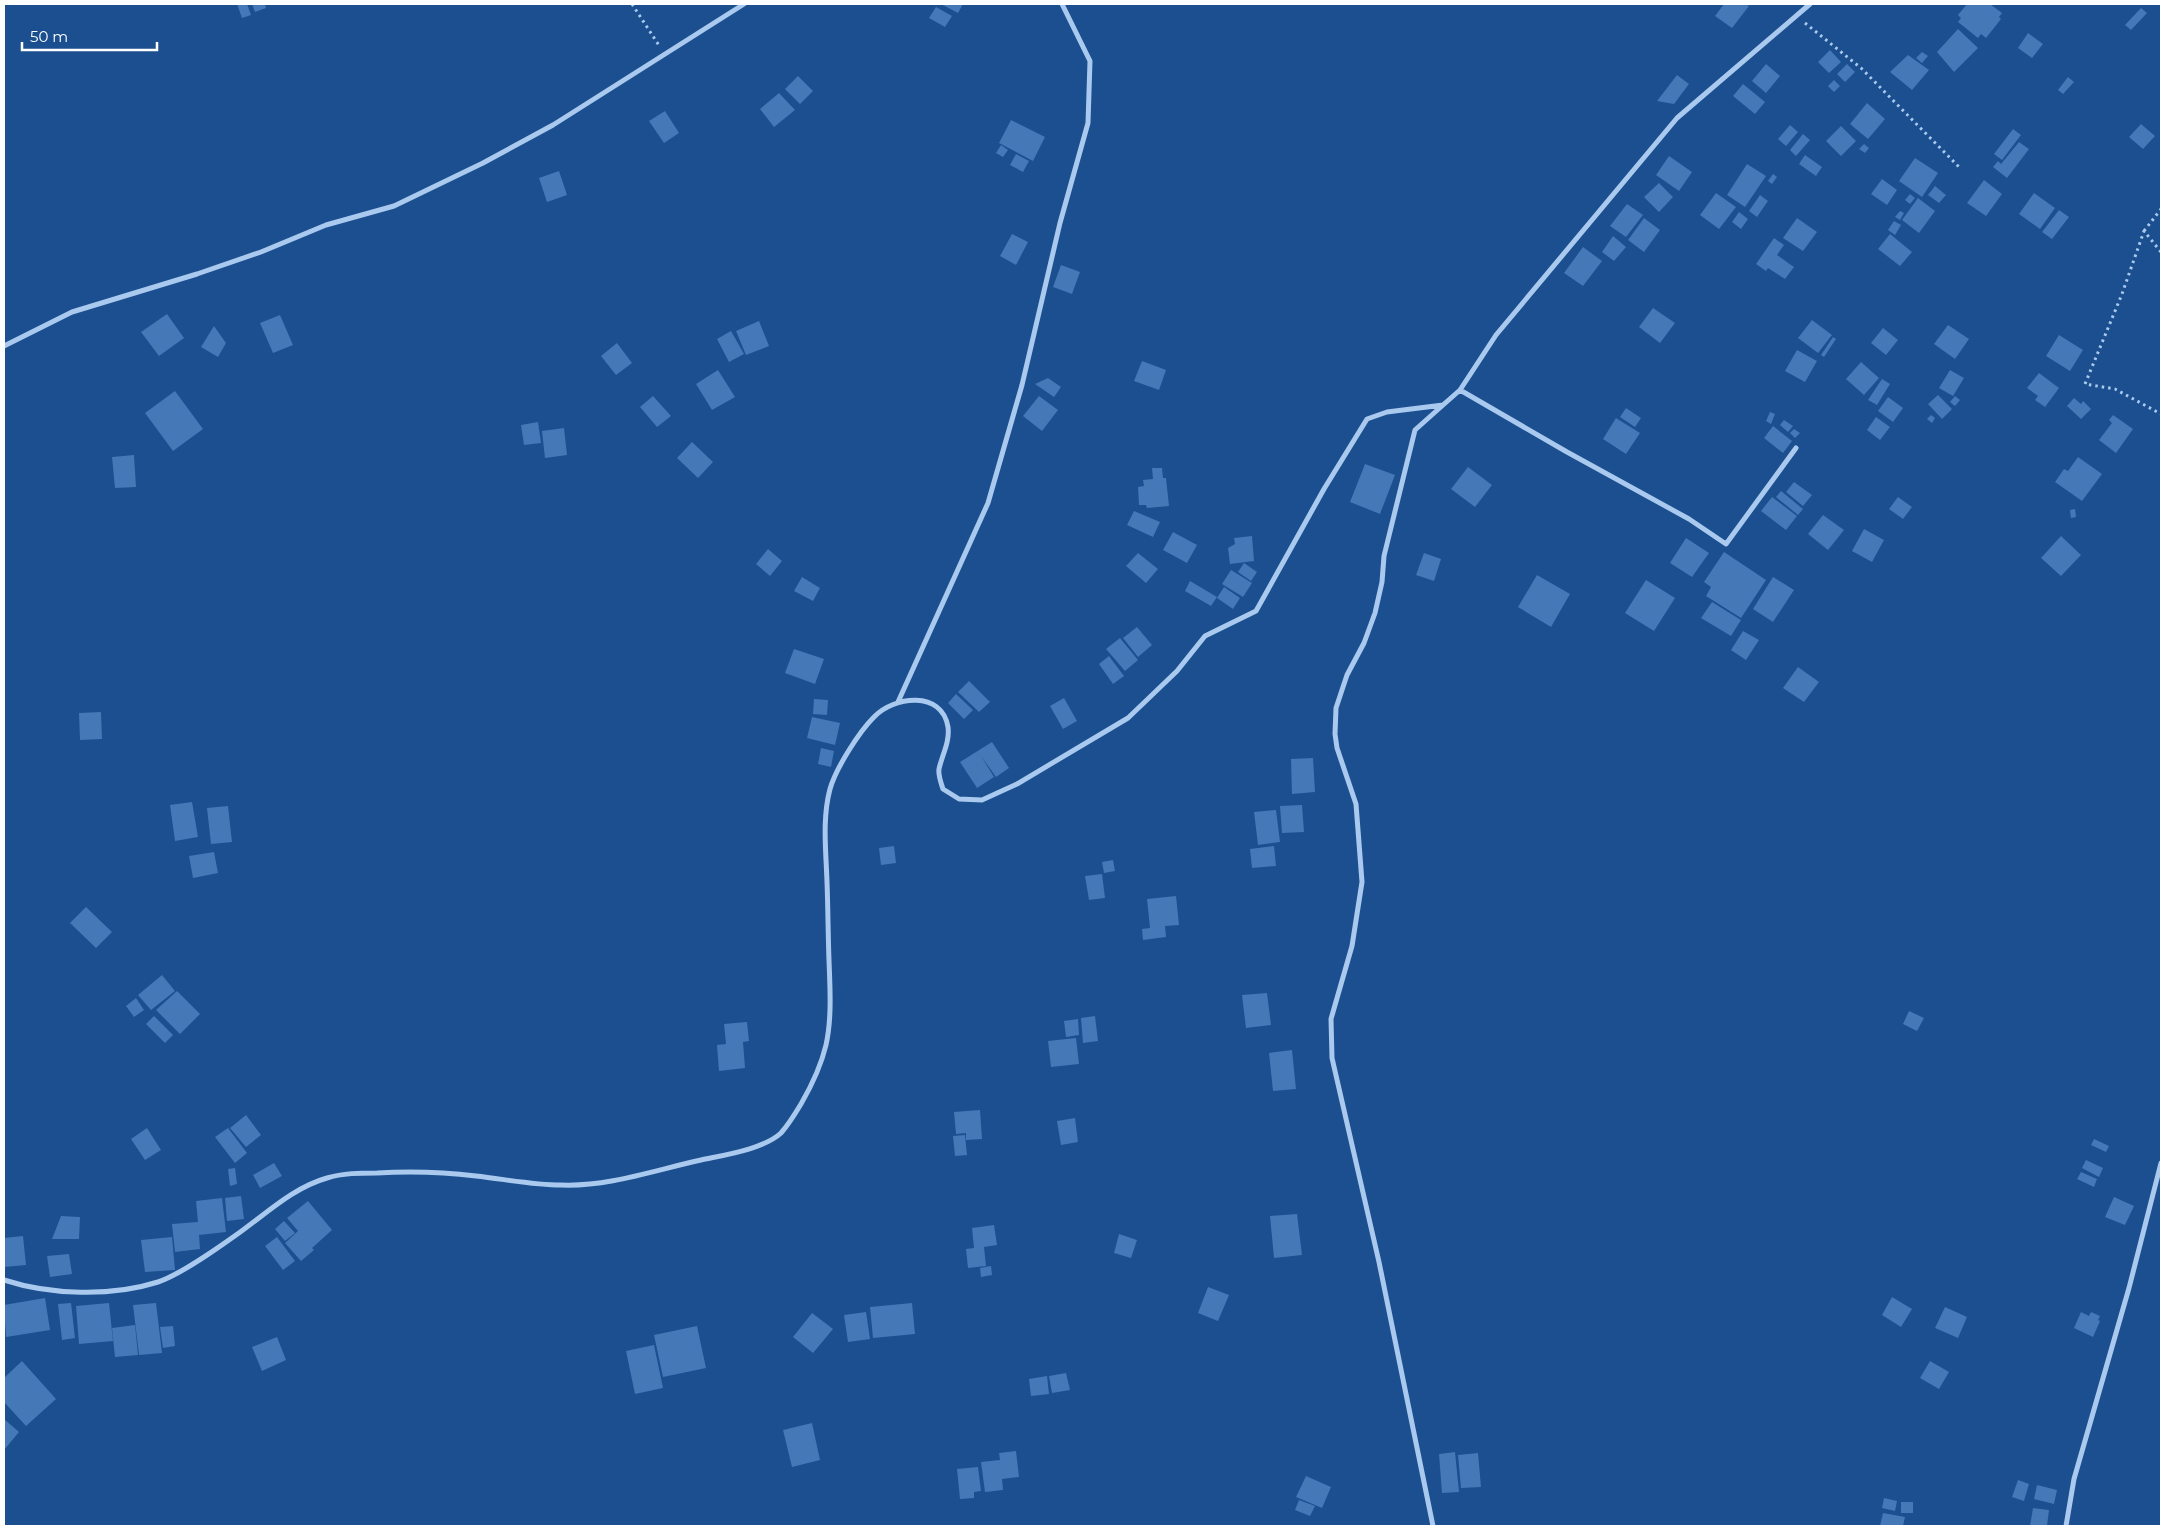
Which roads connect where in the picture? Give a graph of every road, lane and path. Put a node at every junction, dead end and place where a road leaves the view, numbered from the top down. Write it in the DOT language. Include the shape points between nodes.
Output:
graph roads {
  1 [pos="632,4"];
  2 [pos="744,4"];
  3 [pos="1062,4"];
  4 [pos="1810,4"];
  5 [pos="1796,16"];
  6 [pos="664,54"];
  7 [pos="1962,169"];
  8 [pos="2161,209"];
  9 [pos="2144,231"];
  10 [pos="2161,252"];
  11 [pos="4,346"];
  12 [pos="1460,390"];
  13 [pos="1443,405"];
  14 [pos="2161,414"];
  15 [pos="1796,448"];
  16 [pos="898,702"];
  17 [pos="2161,1163"];
  18 [pos="4,1280"];
  19 [pos="1433,1526"];
  20 [pos="2066,1526"];
  1 -- 6 [label="path"];
  2 -- 6 [label="street"];
  3 -- 16 [label="street" via="1090,61 1088,123 1060,223 1022,385 988,503"];
  4 -- 5 [label="street"];
  5 -- 7 [label="path" via="1861,68"];
  5 -- 12 [label="street" via="1677,118 1496,335"];
  6 -- 11 [label="street" via="553,125 394,206 326,225 197,274 72,312"];
  8 -- 9 [label="path"];
  9 -- 10 [label="path"];
  9 -- 14 [label="path" via="2085,384 2115,389"];
  12 -- 13 [label="street"];
  12 -- 15 [label="street" via="1689,519 1726,544"];
  13 -- 16 [label="street" via="1387,412 1367,419 1256,611 1205,636 1177,671 1128,718 1017,784 982,800 959,799 943,789 938,771 945,752 948,727 940,708 924,700"];
  13 -- 19 [label="street" via="1415,430 1384,556 1375,613 1364,643 1346,675 1336,708 1334,734 1356,804 1362,882 1352,946 1331,1019 1332,1058"];
  16 -- 18 [label="street" via="876,715 830,787 825,850 830,1018 818,1072 790,1122 778,1136 763,1144 715,1157 621,1179 577,1185 434,1172 333,1176 308,1184 221,1245 160,1281 77,1294"];
  17 -- 20 [label="street" via="2074,1479"];
}
